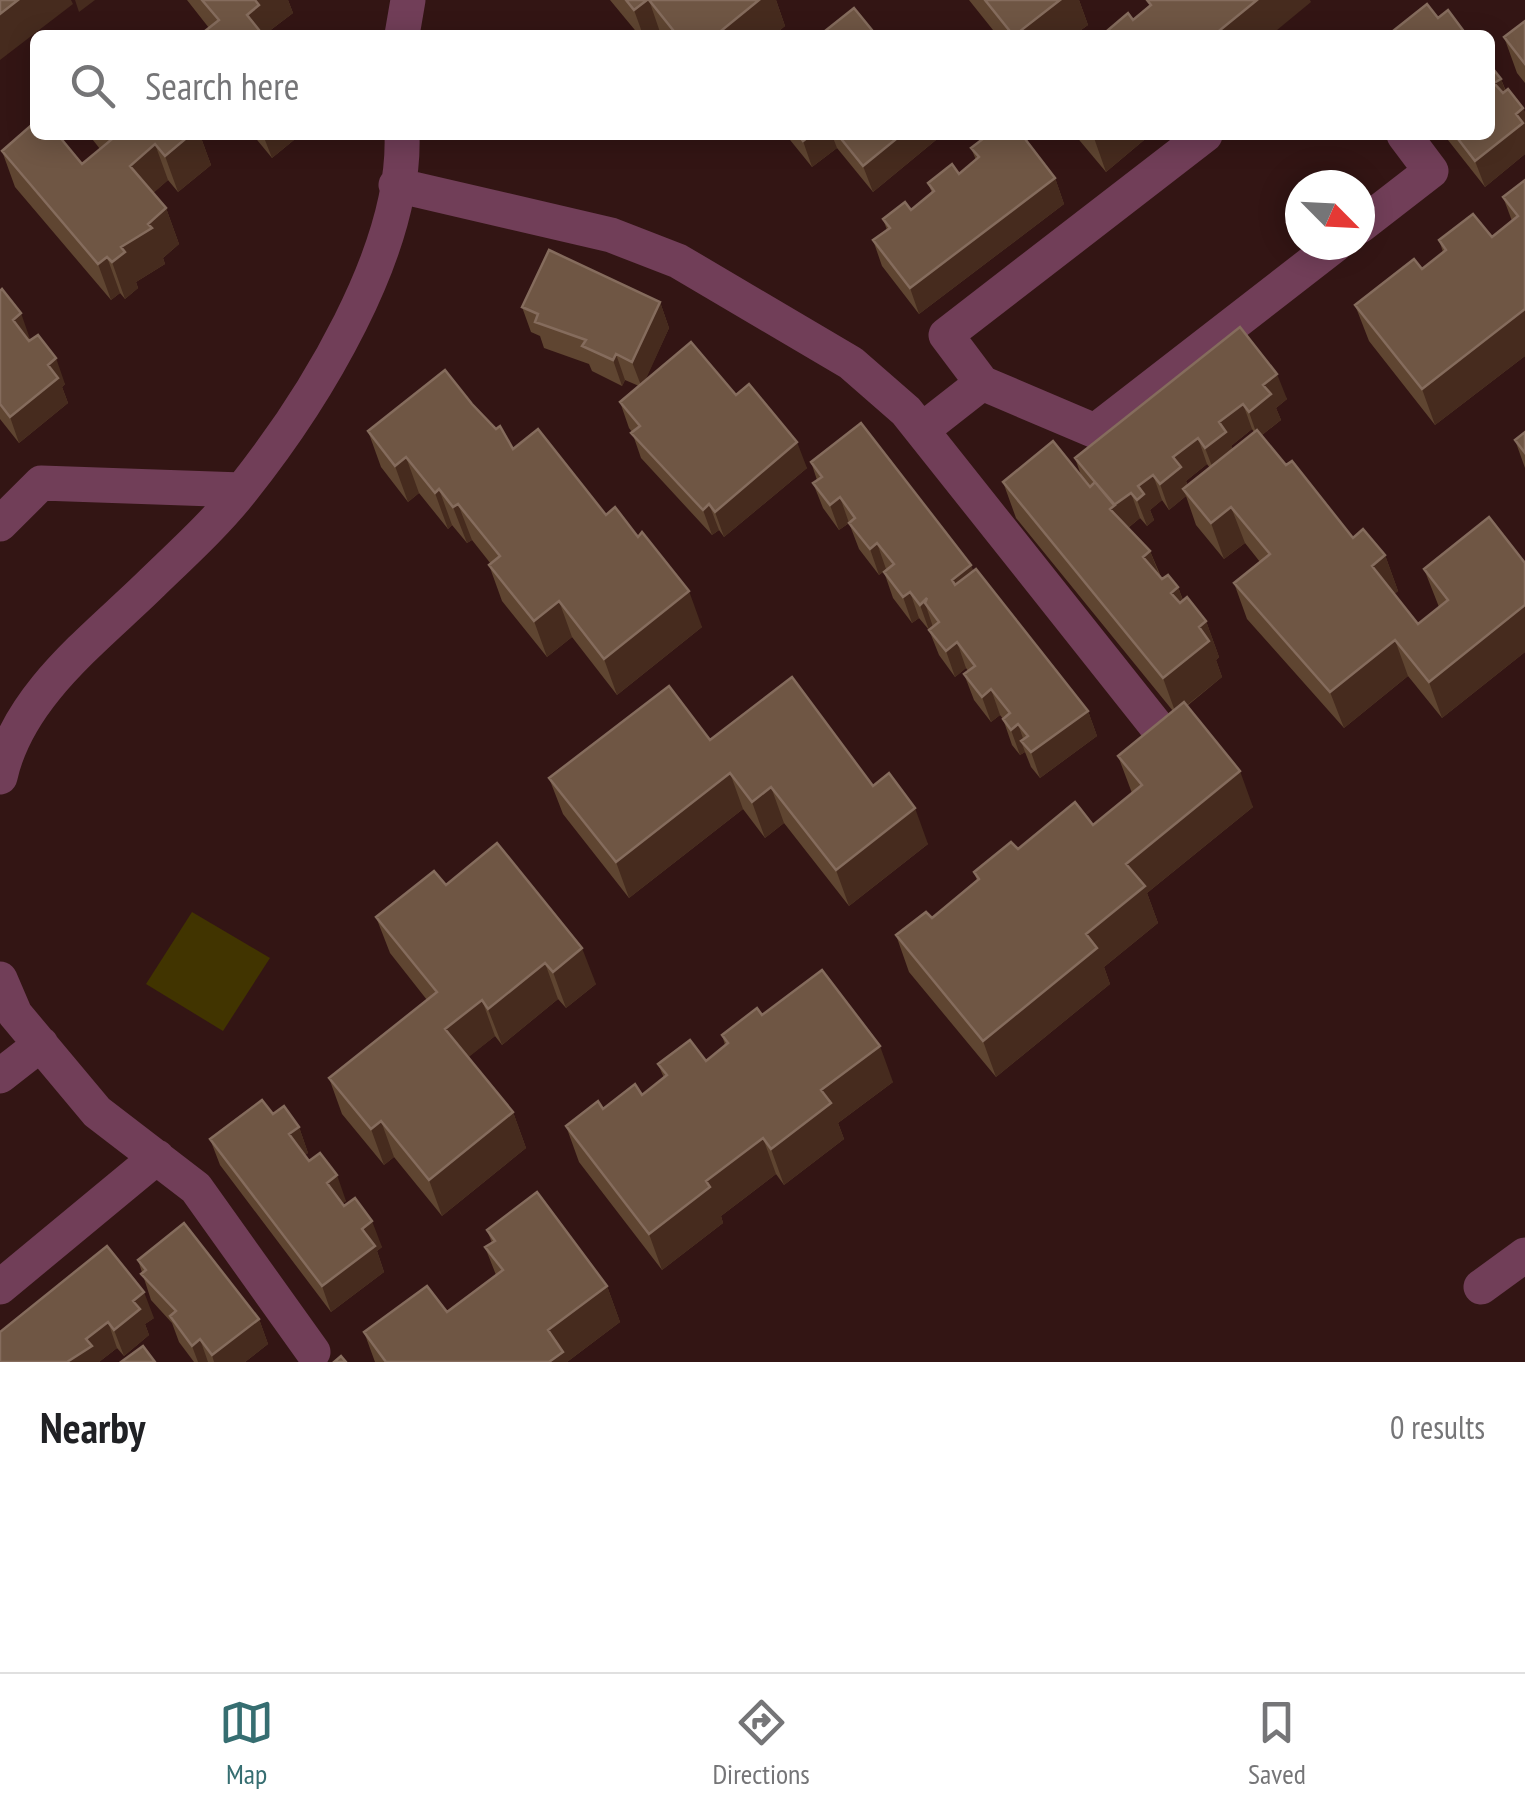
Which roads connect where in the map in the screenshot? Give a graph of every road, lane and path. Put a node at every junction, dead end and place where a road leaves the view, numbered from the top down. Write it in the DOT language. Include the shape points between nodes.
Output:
graph roads {
  1 [pos="408,0"];
  2 [pos="403,30"];
  3 [pos="401,140"];
  4 [pos="1199,140"];
  5 [pos="1408,140"];
  6 [pos="396,185"];
  7 [pos="1375,214"];
  8 [pos="1316,260"];
  9 [pos="982,383"];
  10 [pos="922,430"];
  11 [pos="242,490"];
  12 [pos="0,524"];
  13 [pos="9,727"];
  14 [pos="1160,732"];
  15 [pos="0,778"];
  16 [pos="0,979"];
  17 [pos="40,1044"];
  18 [pos="0,1076"];
  19 [pos="157,1158"];
  20 [pos="1525,1254"];
  21 [pos="0,1287"];
  22 [pos="1481,1287"];
  23 [pos="313,1352"];
  1 -- 2 [label="lane"];
  3 -- 6 [label="lane"];
  4 -- 9 [label="lane" via="946,335"];
  5 -- 7 [label="lane" via="1431,171"];
  6 -- 10 [label="lane" via="611,235 678,260 851,363"];
  6 -- 11 [label="lane" via="374,279 314,387"];
  8 -- 9 [label="lane" via="1094,431"];
  9 -- 10 [label="lane"];
  10 -- 14 [label="lane"];
  11 -- 12 [label="lane" via="41,483"];
  11 -- 13 [label="lane"];
  13 -- 15 [label="lane"];
  16 -- 17 [label="lane" via="15,1014"];
  17 -- 18 [label="lane"];
  17 -- 19 [label="lane" via="97,1112"];
  19 -- 21 [label="lane"];
  19 -- 23 [label="lane" via="196,1188"];
  20 -- 22 [label="lane"];
}
